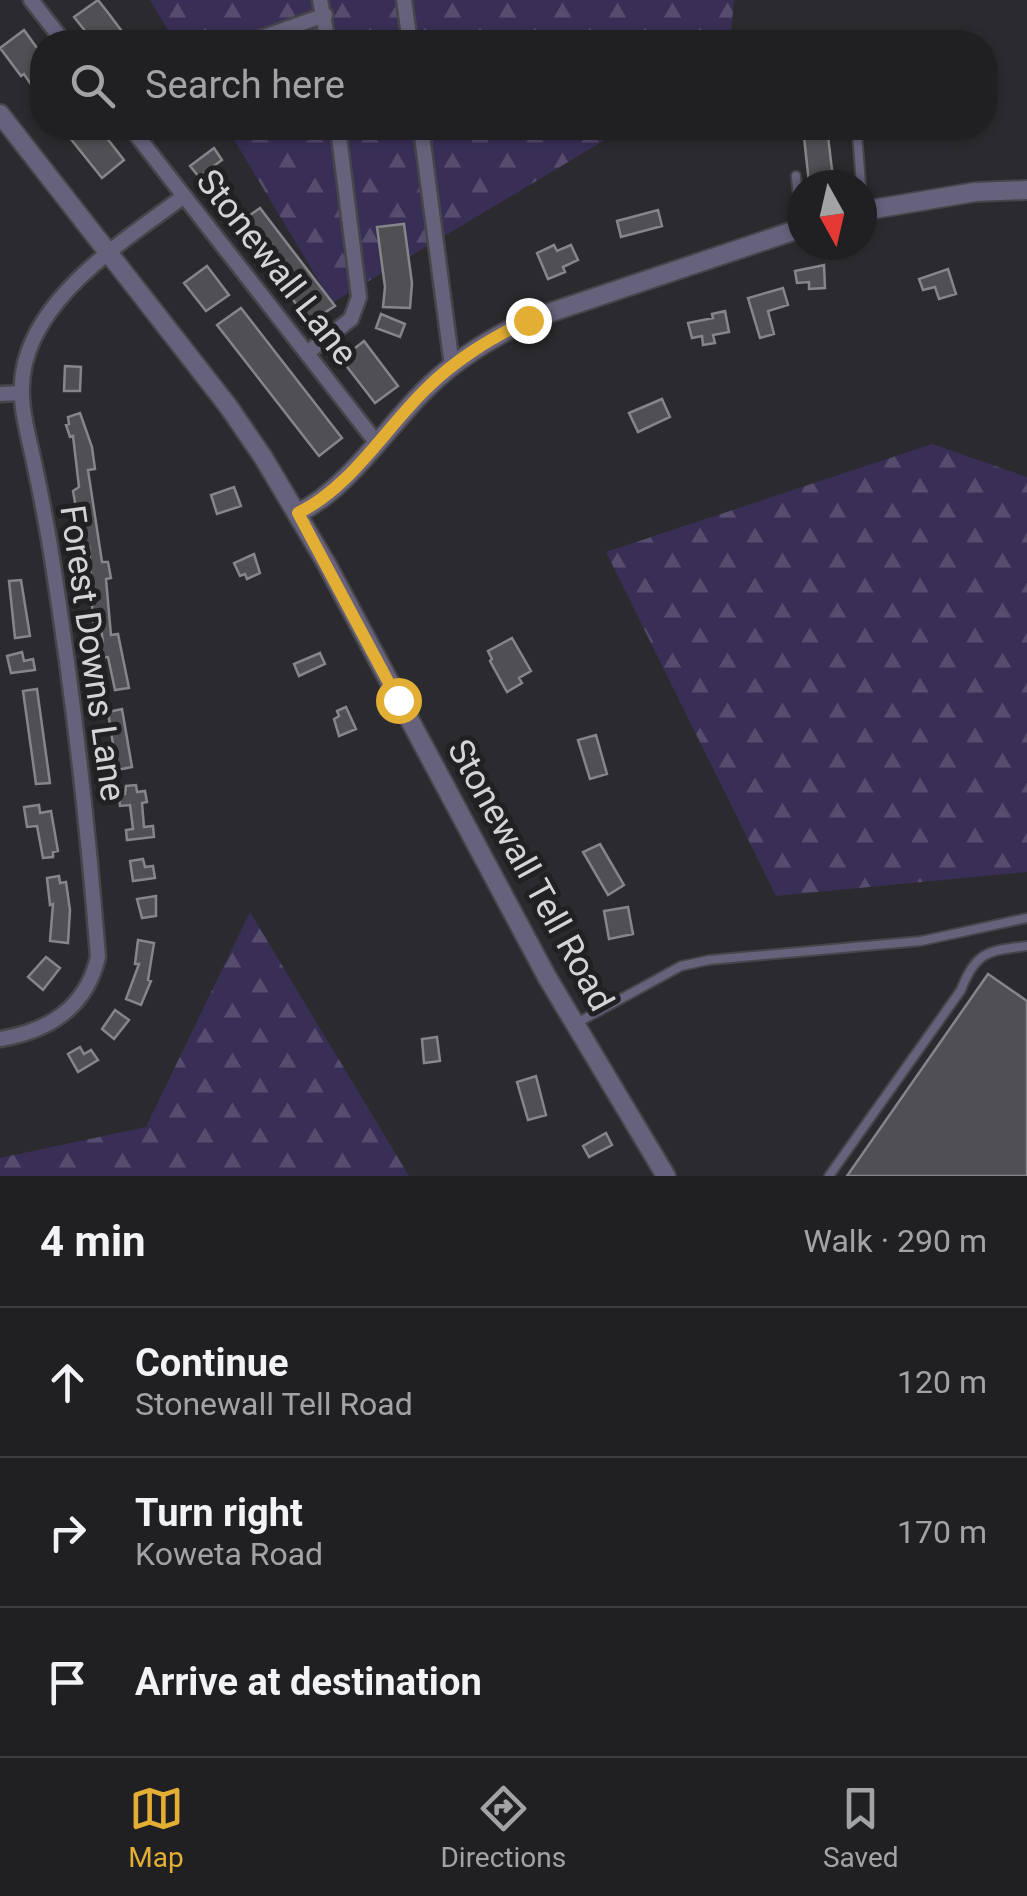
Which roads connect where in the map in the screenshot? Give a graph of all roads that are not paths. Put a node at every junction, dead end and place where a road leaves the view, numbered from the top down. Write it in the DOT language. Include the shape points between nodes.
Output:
graph roads {
  1 [pos="31,0"];
  2 [pos="404,0"];
  3 [pos="322,8"];
  4 [pos="55,30"];
  5 [pos="275,30"];
  6 [pos="408,30"];
  7 [pos="0,114"];
  8 [pos="140,140"];
  9 [pos="339,140"];
  10 [pos="422,140"];
  11 [pos="858,140"];
  12 [pos="860,170"];
  13 [pos="1027,190"];
  14 [pos="184,196"];
  15 [pos="877,203"];
  16 [pos="787,233"];
  17 [pos="109,252"];
  18 [pos="306,353"];
  19 [pos="452,366"];
  20 [pos="20,393"];
  21 [pos="0,394"];
  22 [pos="376,442"];
  23 [pos="298,513"];
  24 [pos="1027,918"];
  25 [pos="1027,946"];
  26 [pos="575,1024"];
  27 [pos="0,1039"];
  28 [pos="666,1176"];
  29 [pos="828,1176"];
  1 -- 4 [label="street"];
  2 -- 6 [label="street"];
  3 -- 5 [label="street"];
  7 -- 17 [label="street, Stonewall Tell Road"];
  8 -- 14 [label="street, Stonewall Lane"];
  9 -- 18 [label="street" via="359,297 352,319"];
  10 -- 19 [label="street"];
  11 -- 12 [label="lane"];
  13 -- 15 [label="street"];
  14 -- 17 [label="street, Forest Downs Lane"];
  14 -- 18 [label="street, Stonewall Lane"];
  16 -- 19 [label="street" via="528,320"];
  17 -- 20 [label="street, Forest Downs Lane" via="82,273 37,332"];
  17 -- 23 [label="street, Stonewall Tell Road" via="228,406"];
  18 -- 22 [label="street, Stonewall Lane"];
  19 -- 22 [label="street"];
  20 -- 21 [label="street"];
  20 -- 27 [label="street, Forest Downs Lane" via="72,682 98,957 73,1008 39,1029"];
  22 -- 23 [label="street" via="328,494"];
  23 -- 26 [label="street, Stonewall Tell Road"];
  24 -- 26 [label="lane" via="921,941 681,966"];
  25 -- 29 [label="lane" via="988,951 970,966 961,990"];
  26 -- 28 [label="street, Stonewall Tell Road"];
}
